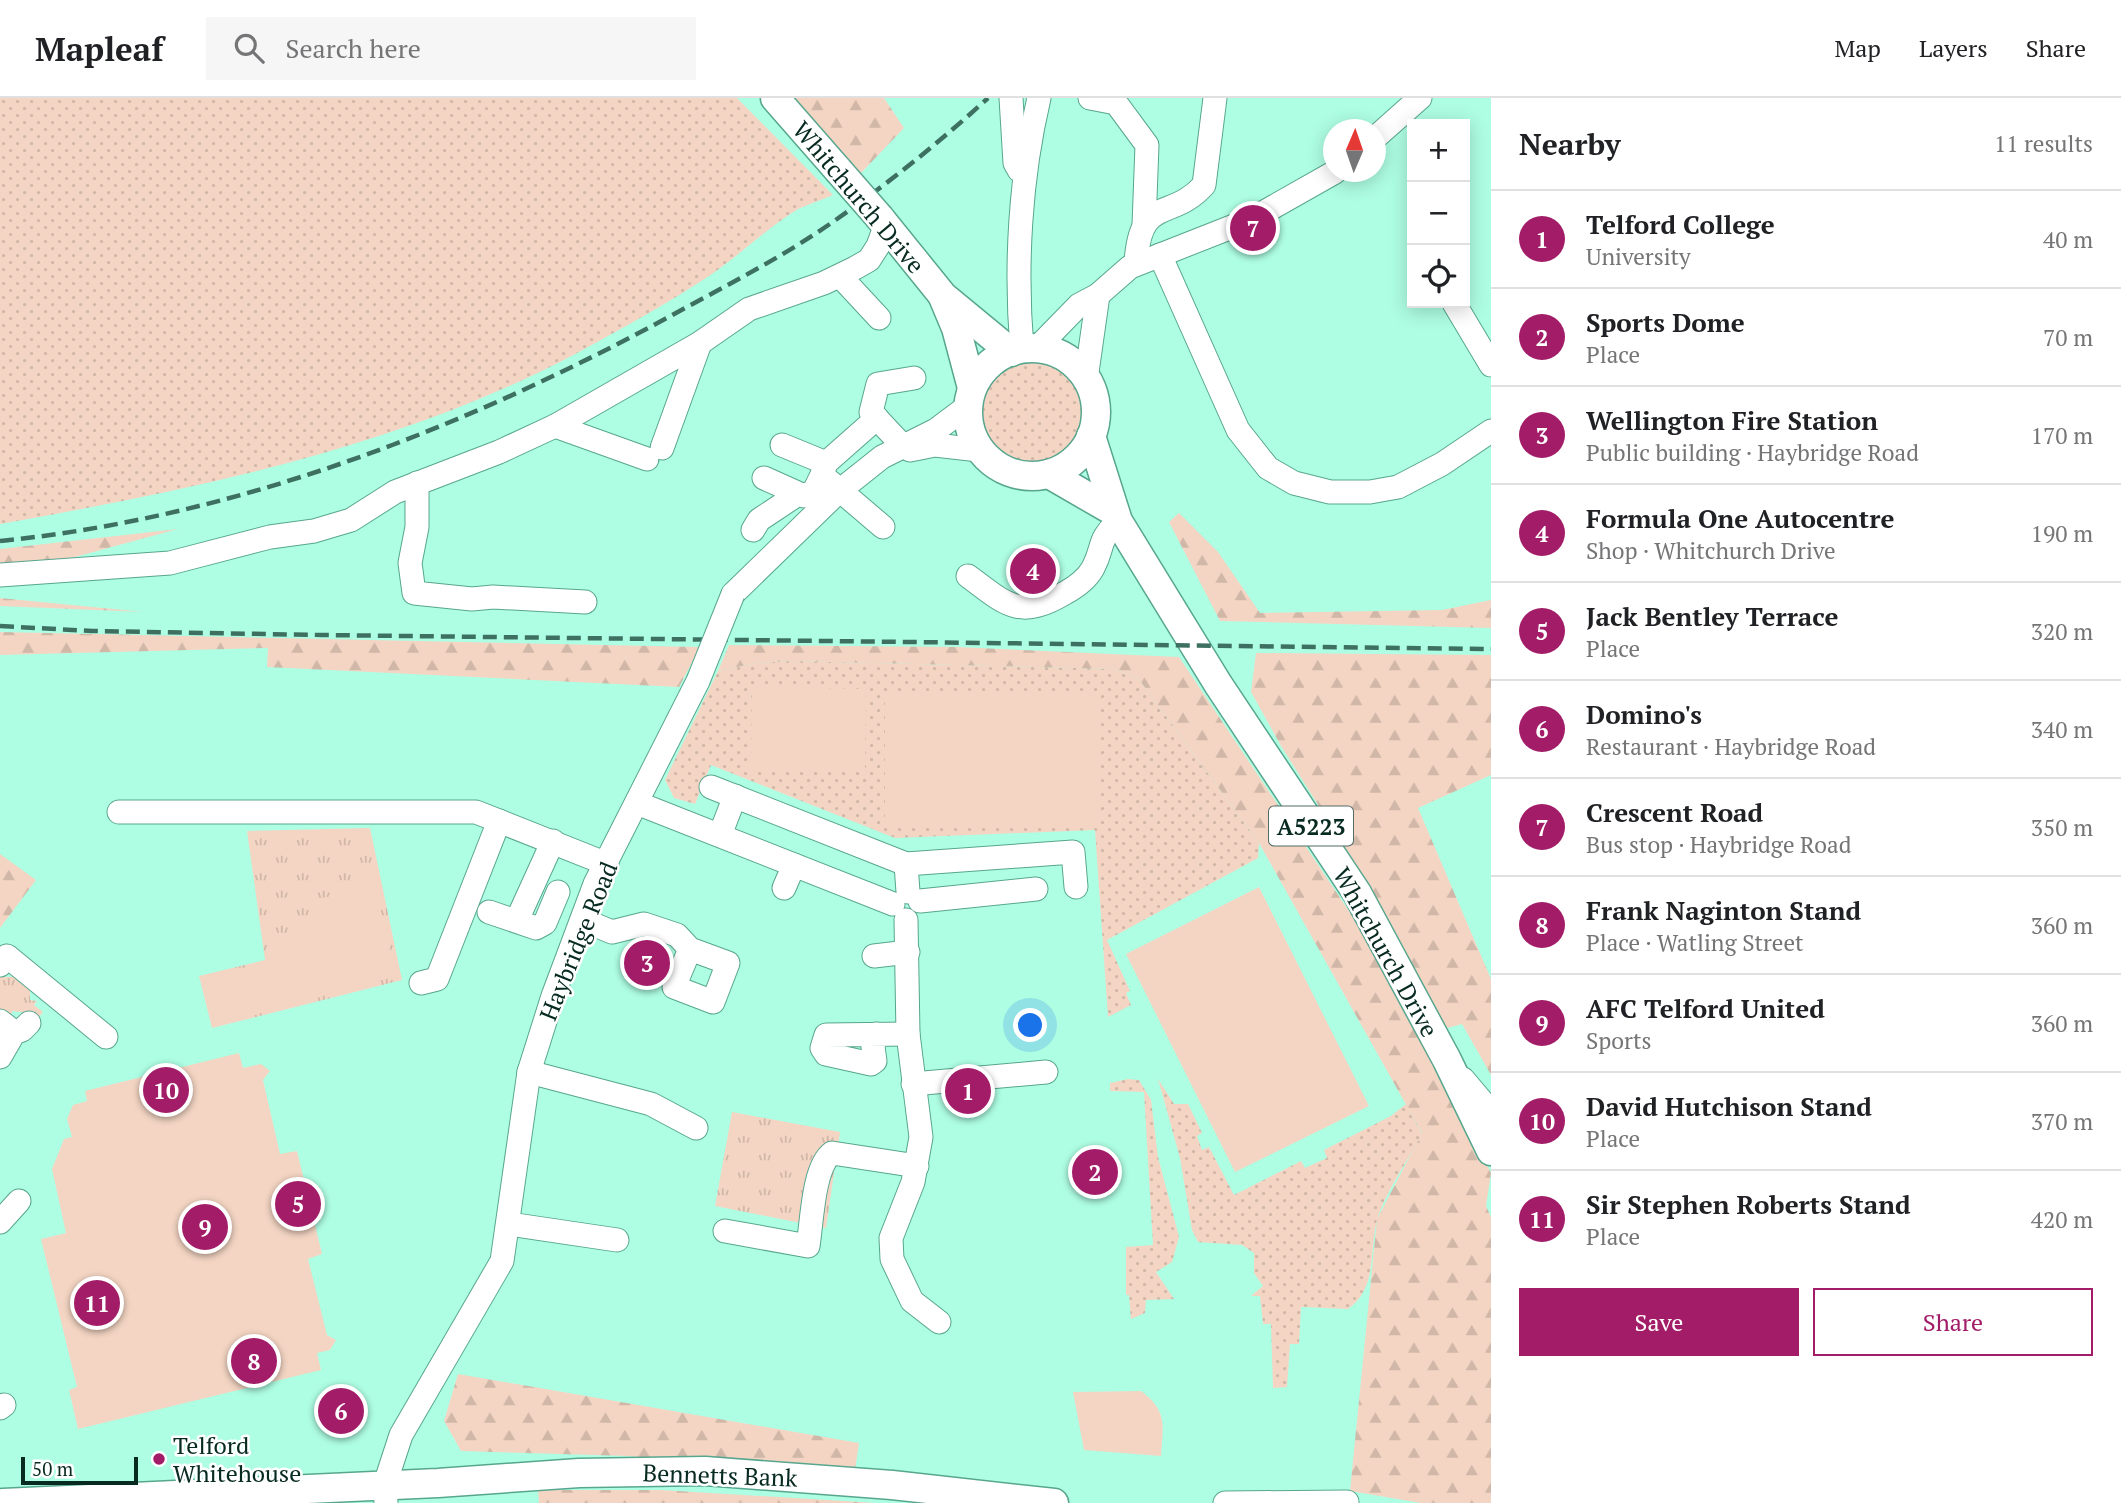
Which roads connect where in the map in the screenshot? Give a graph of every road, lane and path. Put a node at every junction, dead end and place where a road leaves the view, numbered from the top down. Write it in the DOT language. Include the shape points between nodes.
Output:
graph roads {
  1 [pos="775,98"];
  2 [pos="1010,98"];
  3 [pos="1039,98"];
  4 [pos="1090,98"];
  5 [pos="1215,98"];
  6 [pos="1420,98"];
  7 [pos="1386,128"];
  8 [pos="1323,179"];
  9 [pos="1024,183"];
  10 [pos="883,221"];
  11 [pos="1144,225"];
  12 [pos="1160,255"];
  13 [pos="869,260"];
  14 [pos="1136,263"];
  15 [pos="916,264"];
  16 [pos="840,275"];
  17 [pos="1098,295"];
  18 [pos="943,296"];
  19 [pos="1457,308"];
  20 [pos="878,318"];
  21 [pos="700,343"];
  22 [pos="1023,350"];
  23 [pos="1491,365"];
  24 [pos="914,378"];
  25 [pos="1086,379"];
  26 [pos="970,397"];
  27 [pos="877,418"];
  28 [pos="555,426"];
  29 [pos="1491,431"];
  30 [pos="1091,436"];
  31 [pos="782,444"];
  32 [pos="979,450"];
  33 [pos="892,451"];
  34 [pos="1049,474"];
  35 [pos="829,477"];
  36 [pos="765,478"];
  37 [pos="417,483"];
  38 [pos="798,494"];
  39 [pos="1115,516"];
  40 [pos="883,527"];
  41 [pos="753,530"];
  42 [pos="0,575"];
  43 [pos="968,576"];
  44 [pos="585,602"];
  45 [pos="711,787"];
  46 [pos="734,796"];
  47 [pos="637,803"];
  48 [pos="119,812"];
  49 [pos="499,821"];
  50 [pos="719,835"];
  51 [pos="553,841"];
  52 [pos="906,863"];
  53 [pos="794,865"];
  54 [pos="607,866"];
  55 [pos="1076,887"];
  56 [pos="784,888"];
  57 [pos="1037,889"];
  58 [pos="558,892"];
  59 [pos="907,904"];
  60 [pos="489,912"];
  61 [pos="584,918"];
  62 [pos="517,920"];
  63 [pos="690,949"];
  64 [pos="908,952"];
  65 [pos="874,956"];
  66 [pos="0,965"];
  67 [pos="421,984"];
  68 [pos="27,1016"];
  69 [pos="876,1034"];
  70 [pos="908,1034"];
  71 [pos="107,1037"];
  72 [pos="0,1057"];
  73 [pos="1447,1060"];
  74 [pos="529,1072"];
  75 [pos="1046,1072"];
  76 [pos="913,1084"];
  77 [pos="1491,1112"];
  78 [pos="695,1128"];
  79 [pos="1491,1151"];
  80 [pos="917,1166"];
  81 [pos="19,1201"];
  82 [pos="0,1222"];
  83 [pos="509,1224"];
  84 [pos="725,1231"];
  85 [pos="617,1240"];
  86 [pos="939,1322"];
  87 [pos="386,1493"];
  88 [pos="1347,1502"];
  89 [pos="3,1503"];
  90 [pos="1054,1503"];
  91 [pos="1225,1503"];
  1 -- 10 [label="main road, Whitchurch Drive, bridge"];
  2 -- 9 [label="street" via="1015,163"];
  3 -- 9 [label="street"];
  4 -- 11 [label="street" via="1116,103 1147,145"];
  5 -- 11 [label="street" via="1204,185 1147,217"];
  6 -- 7 [label="street"];
  8 -- 12 [label="street" via="1252,219"];
  9 -- 22 [label="street" via="1019,295"];
  10 -- 13 [label="street" via="878,246"];
  10 -- 15 [label="main road, Whitchurch Drive"];
  11 -- 14 [label="street"];
  12 -- 14 [label="street"];
  12 -- 29 [label="street" via="1238,430 1268,468 1294,483 1331,492 1398,487 1443,464"];
  13 -- 15 [label="street"];
  13 -- 16 [label="street"];
  14 -- 17 [label="street"];
  15 -- 18 [label="main road, Whitchurch Drive"];
  16 -- 20 [label="street"];
  16 -- 21 [label="street" via="749,309"];
  17 -- 22 [label="street"];
  17 -- 25 [label="street"];
  18 -- 22 [label="main road, Whitchurch Drive"];
  18 -- 26 [label="main road, Whitchurch Drive" via="956,328"];
  19 -- 23 [label="street"];
  21 -- 28 [label="street"];
  21 -- 28 [label="street" via="654,453"];
  22 -- 25 [label="main road" via="1057,354 1074,364"];
  22 -- 26 [label="main road" via="988,366"];
  24 -- 27 [label="street" via="878,384 871,412"];
  25 -- 30 [label="main road" via="1095,407"];
  26 -- 32 [label="main road" via="970,429"];
  26 -- 33 [label="street" via="936,430"];
  27 -- 33 [label="street"];
  27 -- 35 [label="street"];
  28 -- 37 [label="street"];
  30 -- 34 [label="main road" via="1074,459"];
  30 -- 39 [label="main road, Whitchurch Drive / A5223"];
  31 -- 35 [label="street"];
  32 -- 33 [label="street" via="935,445"];
  32 -- 34 [label="main road" via="995,465 1021,476"];
  33 -- 35 [label="street, Haybridge Road"];
  34 -- 39 [label="main road, Whitchurch Drive / A5223"];
  35 -- 38 [label="street" via="814,491"];
  35 -- 40 [label="street"];
  35 -- 47 [label="street, Haybridge Road, bridge" via="733,594 698,681"];
  36 -- 38 [label="street"];
  37 -- 42 [label="street" via="351,520 170,563"];
  37 -- 44 [label="street" via="417,527 410,563 414,593"];
  38 -- 41 [label="street" via="759,520"];
  39 -- 43 [label="street" via="1101,538 1093,568 1079,584 1047,603 1025,609 1002,601"];
  39 -- 73 [label="main road, Whitchurch Drive / A5223" via="1218,684 1357,892"];
  45 -- 46 [label="street"];
  46 -- 50 [label="street"];
  46 -- 52 [label="street"];
  47 -- 50 [label="street"];
  47 -- 54 [label="street, Haybridge Road"];
  48 -- 49 [label="street" via="476,812"];
  49 -- 51 [label="street"];
  49 -- 67 [label="street" via="437,979"];
  50 -- 53 [label="street"];
  51 -- 54 [label="street"];
  51 -- 62 [label="street"];
  52 -- 55 [label="street" via="1073,852"];
  52 -- 59 [label="street"];
  53 -- 56 [label="street"];
  53 -- 59 [label="street"];
  54 -- 61 [label="street, Haybridge Road"];
  57 -- 59 [label="street"];
  58 -- 62 [label="street" via="545,923 536,928"];
  59 -- 64 [label="street"];
  60 -- 62 [label="street"];
  61 -- 63 [label="street" via="612,932 644,924 677,935"];
  61 -- 74 [label="street, Haybridge Road"];
  64 -- 65 [label="street"];
  64 -- 70 [label="street"];
  66 -- 68 [label="street" via="7,956"];
  68 -- 71 [label="street"];
  68 -- 72 [label="street"];
  69 -- 70 [label="street"];
  70 -- 76 [label="street"];
  73 -- 77 [label="street"];
  73 -- 79 [label="main road, Whitchurch Drive / A5223"];
  74 -- 78 [label="street" via="651,1104"];
  74 -- 83 [label="street, Haybridge Road"];
  75 -- 76 [label="street"];
  76 -- 80 [label="street" via="921,1137"];
  80 -- 84 [label="street" via="832,1153 825,1158 808,1246"];
  80 -- 86 [label="street" via="891,1238 892,1259 912,1301"];
  81 -- 82 [label="street"];
  83 -- 85 [label="street"];
  83 -- 87 [label="street, Haybridge Road" via="502,1261 401,1435"];
  87 -- 89 [label="main road, Bennetts Bank"];
  87 -- 90 [label="main road, Bennetts Bank" via="579,1473 705,1471"];
  88 -- 91 [label="street"];
}
